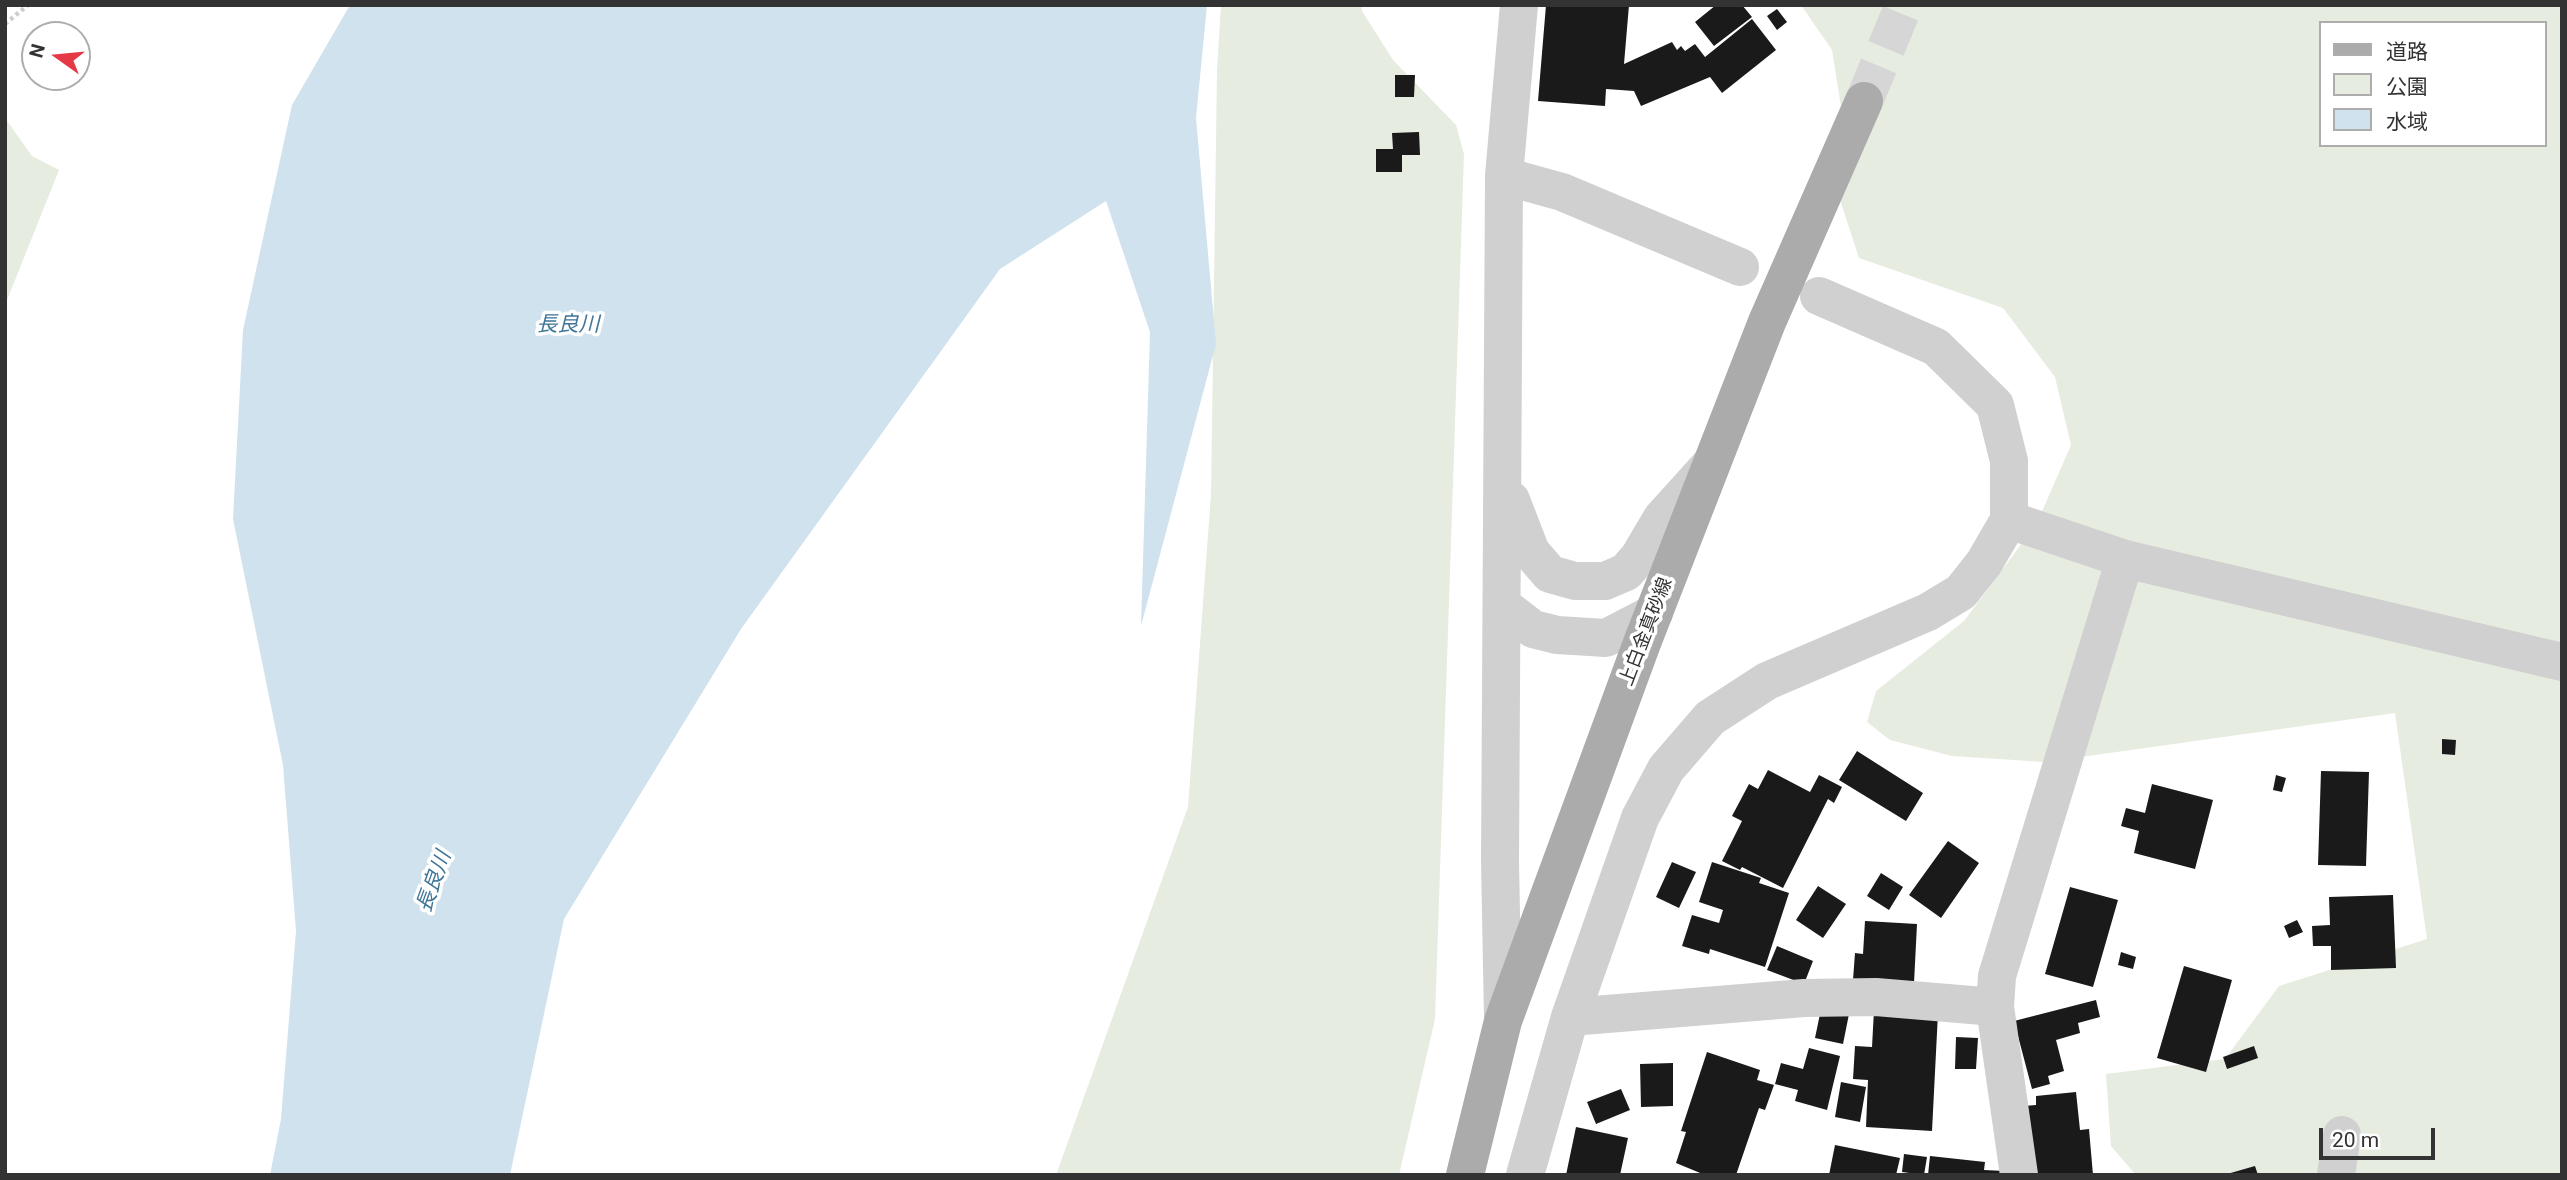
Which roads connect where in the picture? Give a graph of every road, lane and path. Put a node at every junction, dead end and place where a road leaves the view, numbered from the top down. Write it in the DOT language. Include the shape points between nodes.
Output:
graph roads {
  1 [pos="28,5"];
  2 [pos="1519,5"];
  3 [pos="5,24"];
  4 [pos="1864,101"];
  5 [pos="1504,176"];
  6 [pos="1740,267"];
  7 [pos="1819,296"];
  8 [pos="1712,463"];
  9 [pos="1503,478"];
  10 [pos="2009,520"];
  11 [pos="2125,559"];
  12 [pos="1502,605"];
  13 [pos="1654,613"];
  14 [pos="2562,662"];
  15 [pos="1995,1007"];
  16 [pos="1570,1017"];
  17 [pos="1503,1021"];
  18 [pos="2342,1135"];
  19 [pos="1465,1175"];
  20 [pos="1525,1175"];
  21 [pos="2019,1175"];
  22 [pos="2336,1175"];
  1 -- 3 [label="path"];
  2 -- 5 [label="street"];
  4 -- 8 [label="main road, 上白金真砂線" via="1767,322"];
  5 -- 6 [label="street" via="1562,192"];
  5 -- 9 [label="street"];
  7 -- 10 [label="street" via="1936,346 1995,405 2009,461"];
  8 -- 9 [label="street" via="1662,518 1626,572 1605,581 1575,581 1550,574 1531,552"];
  8 -- 13 [label="main road, 上白金真砂線"];
  9 -- 12 [label="street"];
  10 -- 11 [label="street"];
  10 -- 16 [label="street" via="1961,592 1928,611 1767,681 1710,718 1666,769 1640,818"];
  11 -- 14 [label="street"];
  11 -- 15 [label="street" via="1997,976"];
  12 -- 13 [label="street" via="1533,629 1606,638"];
  12 -- 17 [label="street"];
  13 -- 17 [label="main road, 上白金真砂線"];
  15 -- 16 [label="street" via="1876,997 1804,998"];
  15 -- 21 [label="street"];
  16 -- 20 [label="street"];
  17 -- 19 [label="main road, 上白金真砂線"];
  18 -- 22 [label="street"];
}
